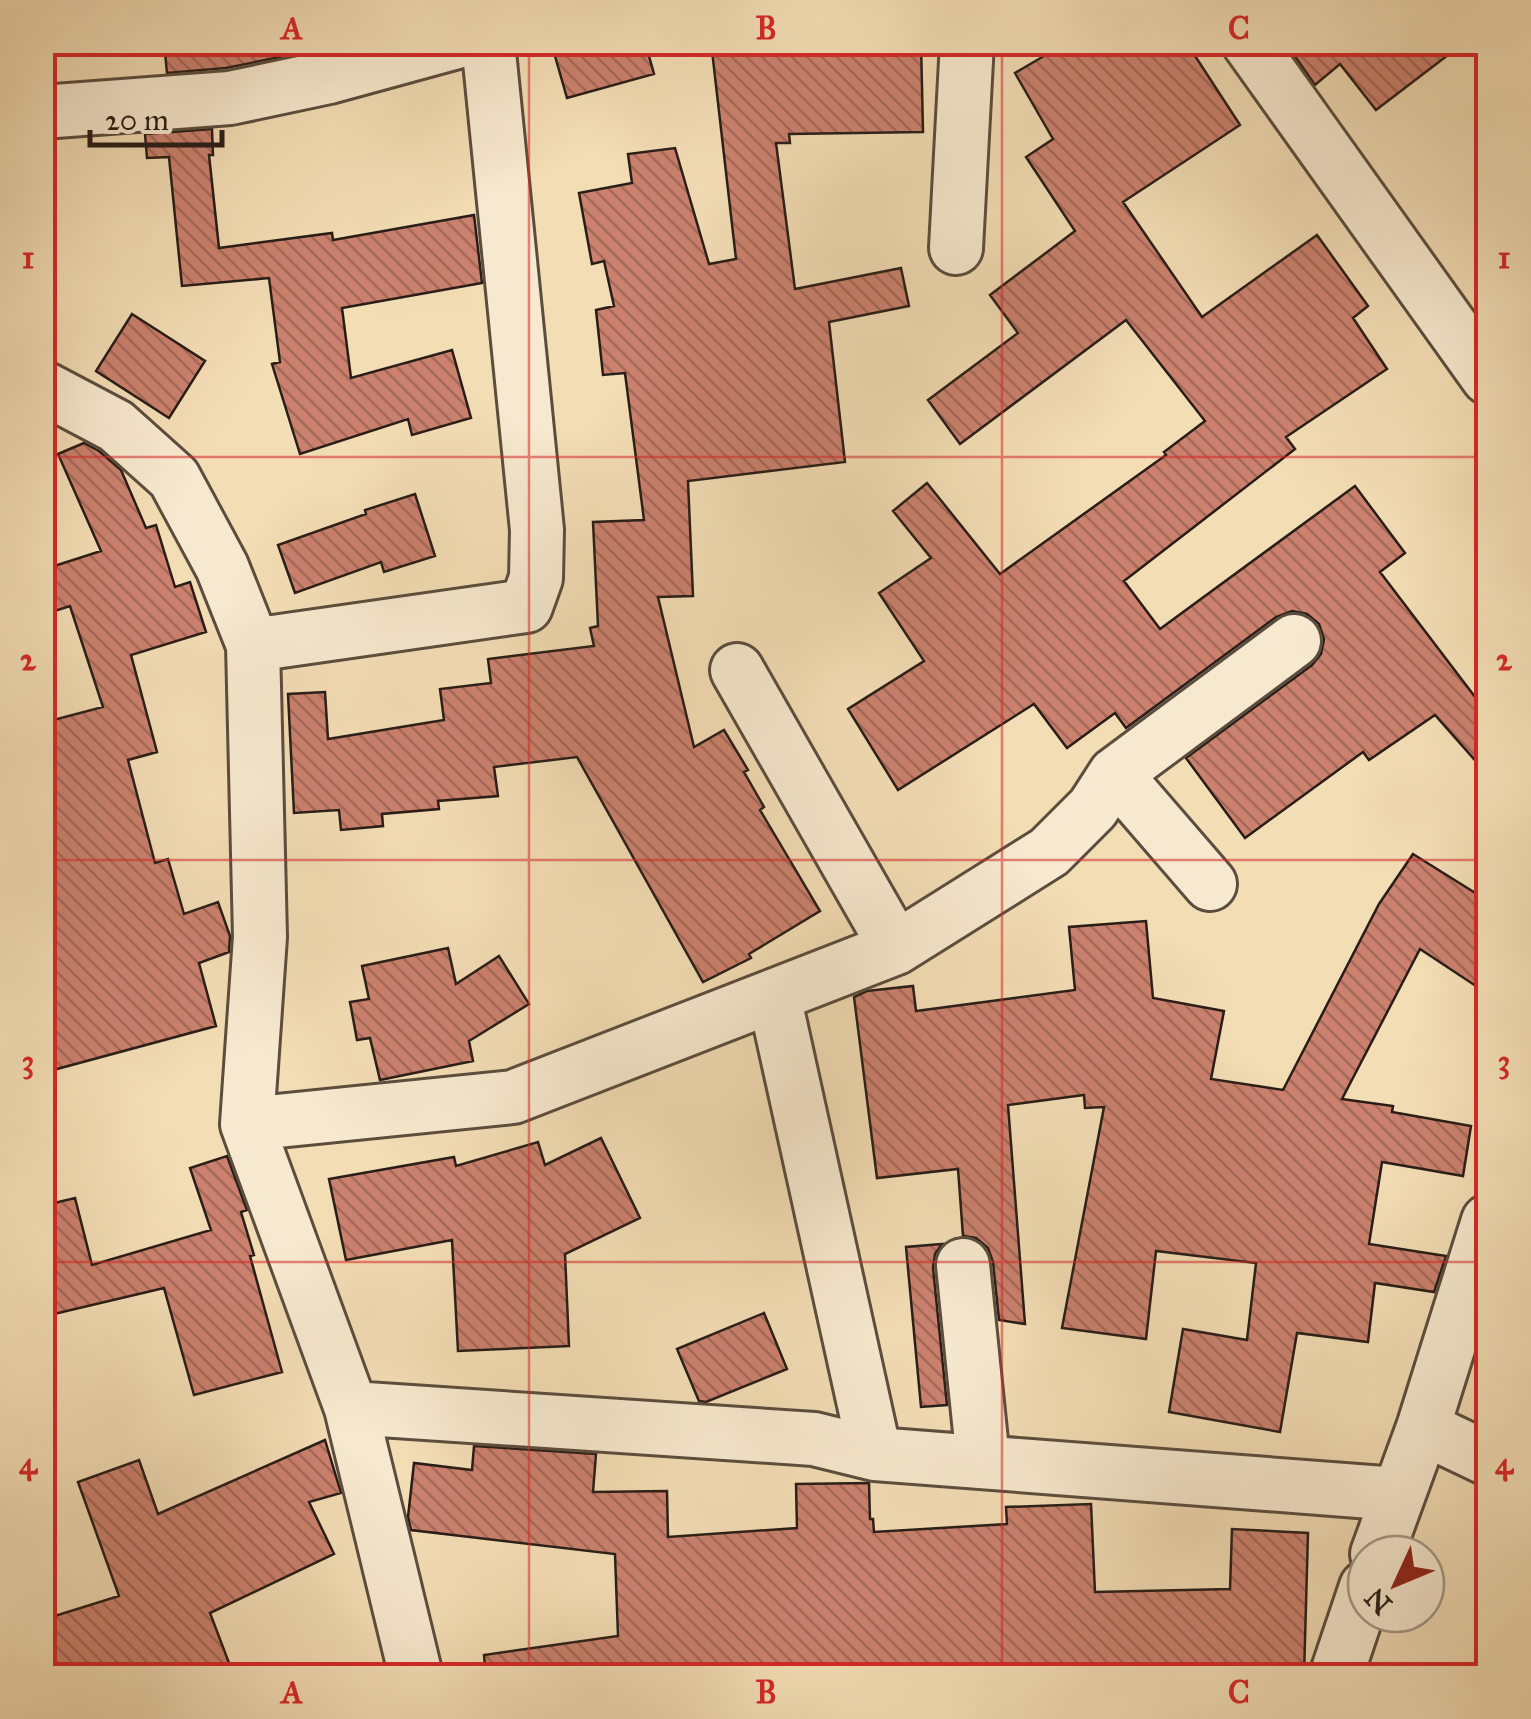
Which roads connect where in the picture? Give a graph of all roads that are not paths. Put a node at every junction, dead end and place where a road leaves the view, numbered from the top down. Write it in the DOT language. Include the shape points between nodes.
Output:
graph roads {
  1 [pos="457,42"];
  2 [pos="488,42"];
  3 [pos="967,42"];
  4 [pos="1248,42"];
  5 [pos="42,112"];
  6 [pos="956,248"];
  7 [pos="1488,378"];
  8 [pos="42,388"];
  9 [pos="1294,642"];
  10 [pos="253,644"];
  11 [pos="737,670"];
  12 [pos="1115,774"];
  13 [pos="1210,884"];
  14 [pos="896,948"];
  15 [pos="774,996"];
  16 [pos="247,1124"];
  17 [pos="1488,1221"];
  18 [pos="963,1265"];
  19 [pos="351,1408"];
  20 [pos="1423,1428"];
  21 [pos="876,1454"];
  22 [pos="1488,1458"];
  23 [pos="983,1461"];
  24 [pos="1397,1494"];
  25 [pos="1384,1534"];
  26 [pos="1350,1634"];
  27 [pos="416,1676"];
  28 [pos="1336,1676"];
  1 -- 5 [label="street" via="230,98"];
  2 -- 10 [label="street" via="536,530 536,578 526,606"];
  3 -- 6 [label="street"];
  4 -- 7 [label="street"];
  8 -- 10 [label="street" via="116,426 174,478 222,567"];
  9 -- 12 [label="street"];
  10 -- 16 [label="street" via="260,937"];
  11 -- 14 [label="street"];
  12 -- 13 [label="street"];
  12 -- 14 [label="street" via="1093,808 1049,852"];
  14 -- 15 [label="street"];
  15 -- 16 [label="street" via="513,1097"];
  15 -- 21 [label="street"];
  16 -- 19 [label="street"];
  17 -- 20 [label="street"];
  18 -- 23 [label="street"];
  19 -- 21 [label="street" via="814,1439"];
  19 -- 27 [label="street"];
  20 -- 22 [label="street"];
  20 -- 24 [label="street"];
  21 -- 23 [label="street"];
  23 -- 24 [label="street"];
  24 -- 25 [label="street"];
  26 -- 28 [label="street"];
}
